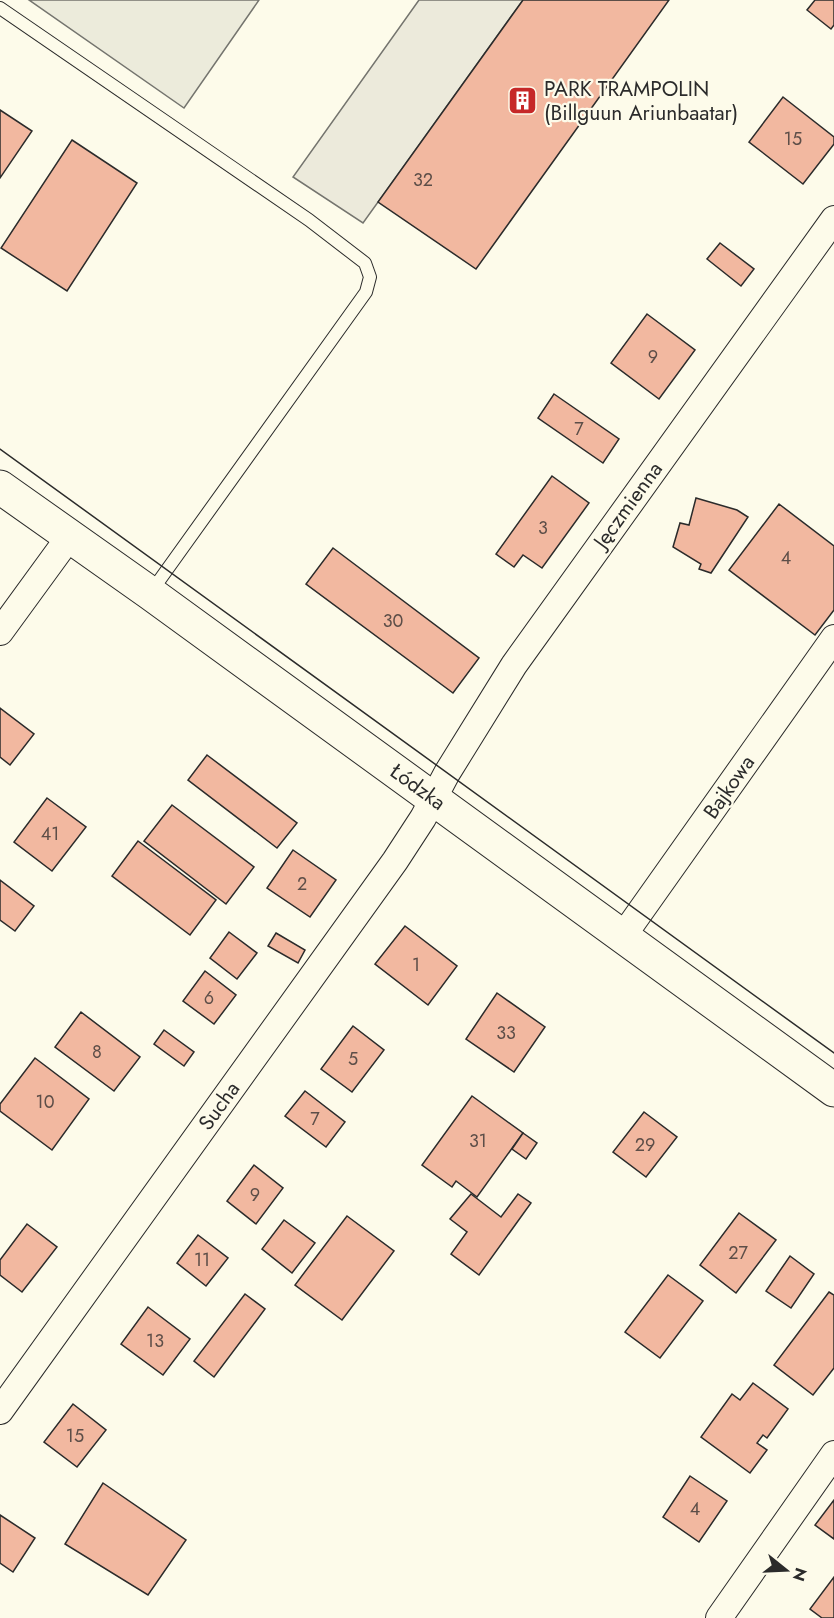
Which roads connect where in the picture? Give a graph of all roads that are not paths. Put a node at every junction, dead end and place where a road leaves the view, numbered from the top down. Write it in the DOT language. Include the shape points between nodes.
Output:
graph roads {
  1 [pos="0,8"];
  2 [pos="834,219"];
  3 [pos="0,487"];
  4 [pos="70,536"];
  5 [pos="150,593"];
  6 [pos="0,632"];
  7 [pos="834,638"];
  8 [pos="433,798"];
  9 [pos="623,936"];
  10 [pos="834,1090"];
  11 [pos="0,1411"];
  12 [pos="834,1454"];
  13 [pos="719,1618"];
  1 -- 5 [label="lane" via="309,220 364,264 370,277 366,292"];
  2 -- 8 [label="street, Jęczmienna" via="514,664"];
  3 -- 4 [label="main road, Łódzka"];
  4 -- 5 [label="main road, Łódzka"];
  4 -- 6 [label="street"];
  5 -- 8 [label="main road, Łódzka"];
  7 -- 9 [label="street, Bajkowa"];
  8 -- 9 [label="main road, Łódzka"];
  8 -- 11 [label="street, Sucha" via="395,861"];
  9 -- 10 [label="main road, Łódzka"];
  12 -- 13 [label="street"];
}
